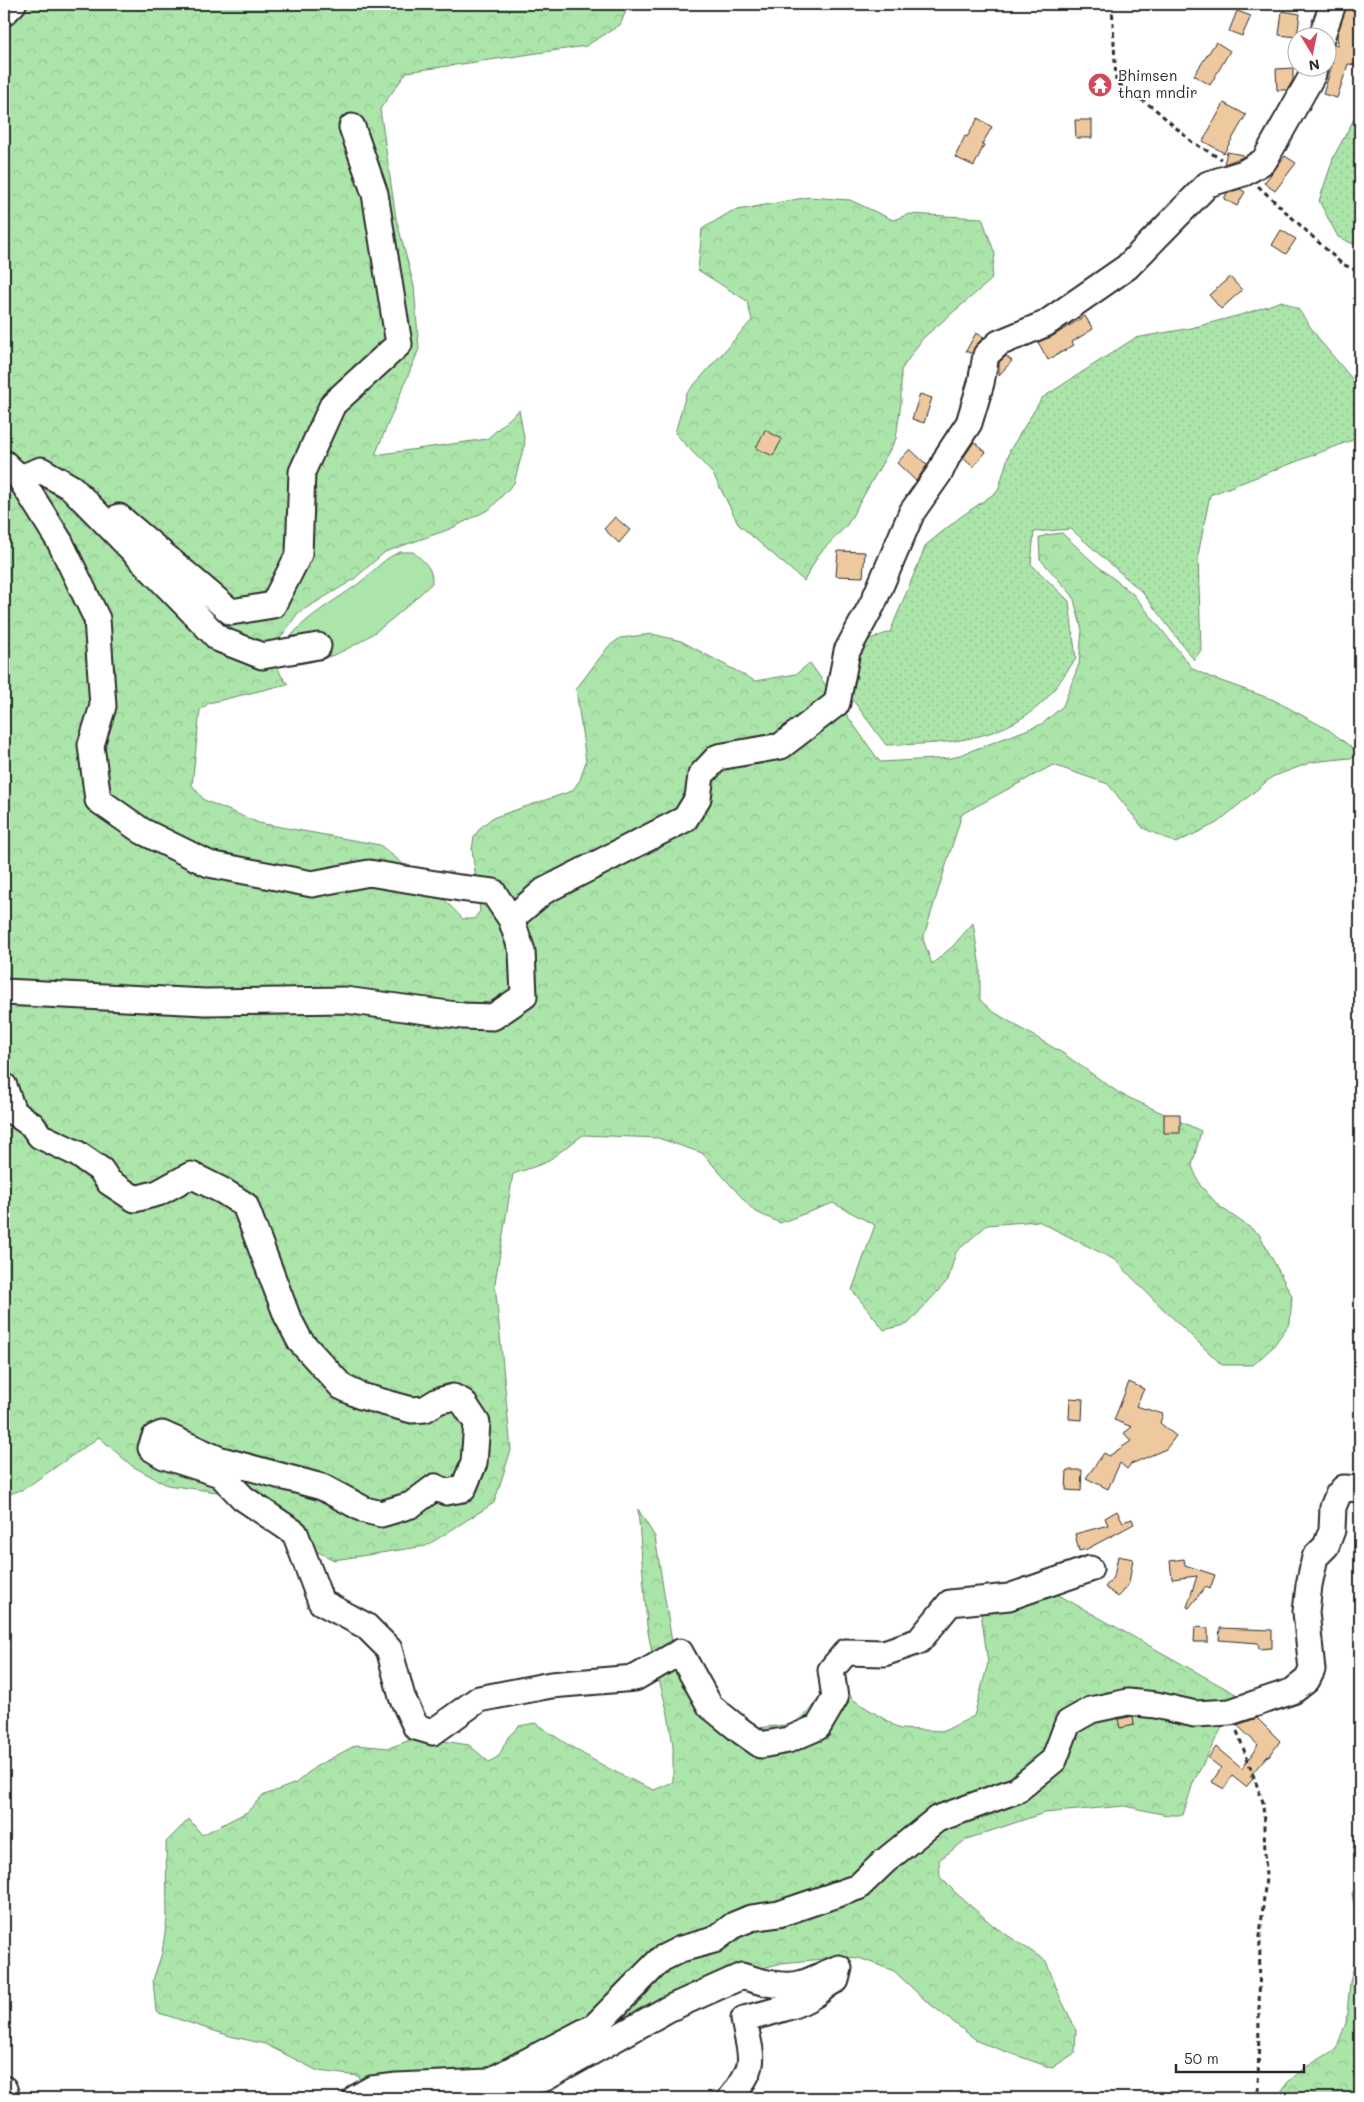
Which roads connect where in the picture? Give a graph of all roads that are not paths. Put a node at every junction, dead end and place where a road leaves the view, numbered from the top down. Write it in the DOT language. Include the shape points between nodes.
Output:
graph roads {
  1 [pos="13,4"];
  2 [pos="1332,4"];
  3 [pos="4,13"];
  4 [pos="1325,28"];
  5 [pos="1311,78"];
  6 [pos="352,127"];
  7 [pos="12,471"];
  8 [pos="72,488"];
  9 [pos="318,646"];
  10 [pos="511,919"];
  11 [pos="4,992"];
  12 [pos="4,1086"];
  13 [pos="1360,1489"];
  14 [pos="1090,1569"];
  15 [pos="488,2082"];
  16 [pos="4,2089"];
  17 [pos="7,2098"];
  18 [pos="356,2098"];
  19 [pos="731,2098"];
  1 -- 3 [label="street"];
  2 -- 4 [label="street"];
  5 -- 10 [label="street" via="1264,161 1244,173 1208,184 1127,267 1045,324 999,343 986,355 969,424 912,512 874,603 846,651 837,703 781,746 718,757 701,775 698,798 686,819 544,891"];
  6 -- 8 [label="street" via="375,194 399,344 333,404 302,472 299,554 273,605 232,612 111,510"];
  7 -- 8 [label="street" via="41,470"];
  7 -- 10 [label="street" via="60,542 97,619 103,706 91,745 98,800 142,831 209,864 312,884 369,873 493,892"];
  8 -- 9 [label="street" via="219,639 262,656"];
  10 -- 11 [label="street" via="522,951 524,996 493,1017 345,1000 205,1002"];
  12 -- 14 [label="street" via="13,1112 32,1125 40,1136 76,1153 101,1170 109,1182 135,1199 158,1193 191,1175 245,1204 287,1316 300,1341 342,1387 360,1396 412,1410 425,1409 453,1397 463,1402 477,1423 474,1462 463,1489 446,1492 435,1487 411,1505 382,1514 365,1510 322,1487 218,1459 162,1434 155,1437 151,1448 164,1456 220,1474 243,1498 295,1533 321,1602 366,1626 390,1649 402,1697 416,1727 433,1732 479,1699 551,1685 635,1678 680,1652 710,1706 741,1732 761,1744 788,1740 818,1727 835,1698 831,1670 846,1652 884,1653 919,1641 950,1603 1008,1597"];
  13 -- 15 [label="street" via="1344,1488 1338,1495 1333,1507 1332,1530 1326,1546 1315,1557 1306,1612 1312,1670 1306,1680 1292,1690 1230,1712 1195,1714 1156,1704 1128,1702 1091,1710 1068,1723 1054,1760 1018,1790 937,1819 885,1861 858,1888 779,1914 751,1918 734,1925 714,1940 681,1949 661,1959 595,2026"];
  15 -- 18 [label="street" via="372,2089"];
  15 -- 19 [label="street" via="517,2085 545,2078 668,2009 742,1976 781,1985 802,1984 839,1968 836,1980 814,1995 779,2010 744,2019 752,2057 750,2070"];
  16 -- 17 [label="street"];
}
